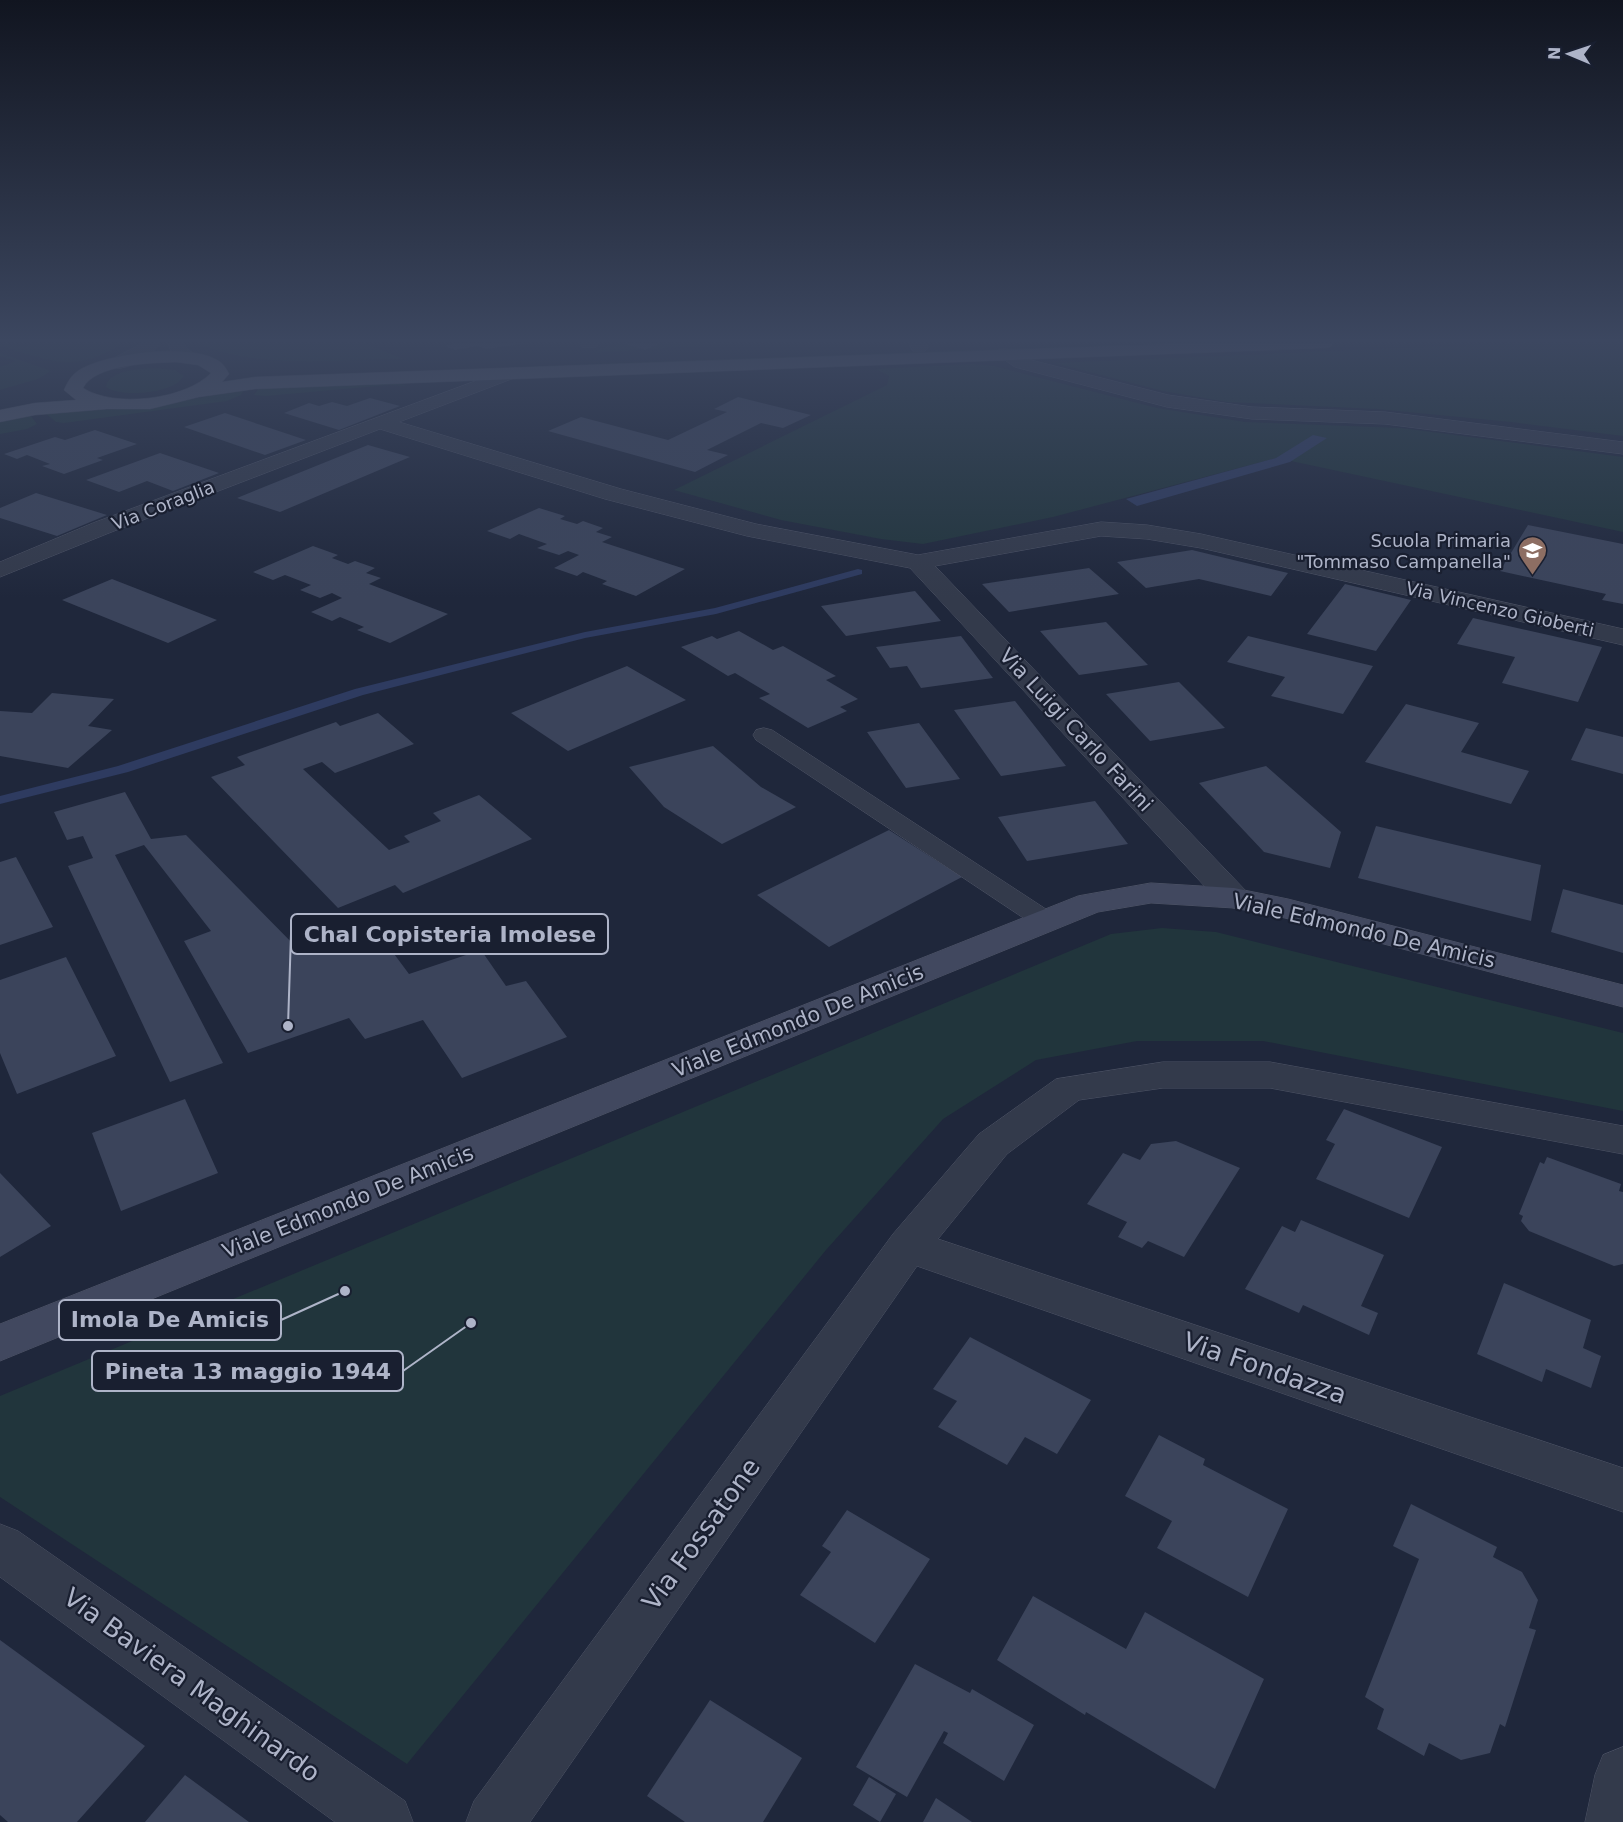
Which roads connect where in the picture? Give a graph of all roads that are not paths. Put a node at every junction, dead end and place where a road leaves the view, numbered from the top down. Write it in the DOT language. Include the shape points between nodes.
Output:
graph roads {
  1 [pos="368,428"];
  2 [pos="397,428"];
  3 [pos="1465,428"];
  4 [pos="1623,448"];
  5 [pos="918,562"];
  6 [pos="0,570"];
  7 [pos="1623,637"];
  8 [pos="764,735"];
  9 [pos="1234,898"];
  10 [pos="1046,921"];
  11 [pos="1623,996"];
  12 [pos="1623,1140"];
  13 [pos="908,1246"];
  14 [pos="0,1342"];
  15 [pos="1623,1490"];
  16 [pos="0,1547"];
  17 [pos="1623,1774"];
  18 [pos="384,1822"];
  19 [pos="495,1822"];
  20 [pos="1614,1822"];
  1 -- 6 [label="street, Via Coraglia"];
  2 -- 5 [label="street" via="613,494 755,531"];
  3 -- 4 [label="street"];
  5 -- 7 [label="street, Via Vincenzo Gioberti" via="1101,529 1147,532"];
  5 -- 9 [label="street, Via Luigi Carlo Farini"];
  8 -- 10 [label="lane"];
  9 -- 10 [label="street, Viale Edmondo De Amicis" via="1151,893 1090,903"];
  9 -- 11 [label="street, Viale Edmondo De Amicis"];
  10 -- 14 [label="street, Viale Edmondo De Amicis"];
  12 -- 13 [label="street" via="1270,1075 1164,1075 1069,1088 993,1144"];
  13 -- 15 [label="street, Via Fondazza"];
  13 -- 19 [label="street, Via Fossatone"];
  16 -- 18 [label="street, Via Baviera Maghinardo"];
  17 -- 20 [label="street"];
}
